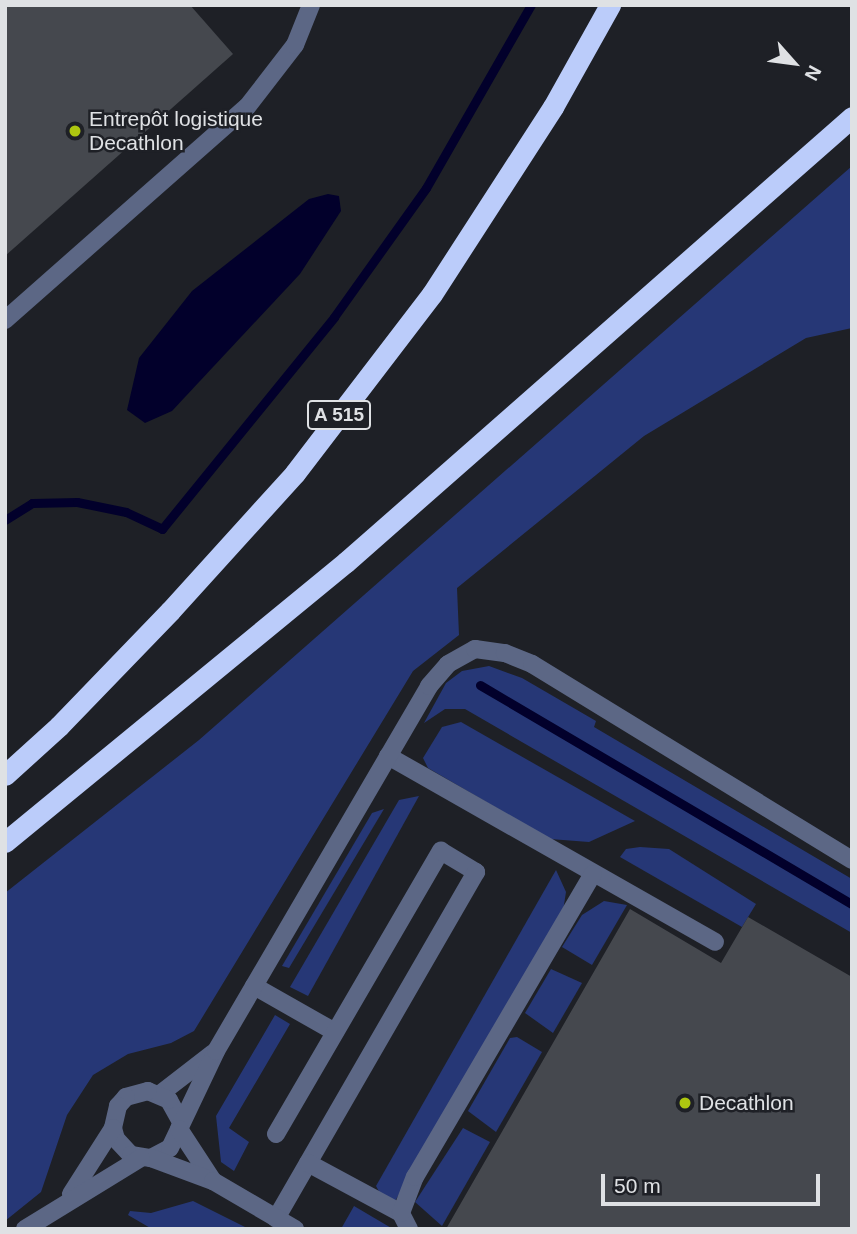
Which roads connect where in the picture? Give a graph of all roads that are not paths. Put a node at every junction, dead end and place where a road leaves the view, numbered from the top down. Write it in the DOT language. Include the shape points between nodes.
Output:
graph roads {
  1 [pos="311,5"];
  2 [pos="610,5"];
  3 [pos="852,117"];
  4 [pos="5,320"];
  5 [pos="388,756"];
  6 [pos="5,775"];
  7 [pos="5,842"];
  8 [pos="852,860"];
  9 [pos="593,874"];
  10 [pos="715,942"];
  11 [pos="254,986"];
  12 [pos="335,1032"];
  13 [pos="216,1051"];
  14 [pos="160,1094"];
  15 [pos="180,1125"];
  16 [pos="113,1128"];
  17 [pos="276,1134"];
  18 [pos="146,1158"];
  19 [pos="308,1163"];
  20 [pos="213,1181"];
  21 [pos="67,1200"];
  22 [pos="276,1218"];
  23 [pos="405,1221"];
  24 [pos="26,1229"];
  25 [pos="295,1229"];
  1 -- 4 [label="lane" via="295,45 247,107"];
  2 -- 6 [label="highway, A 515" via="553,107 432,294 295,473 170,611"];
  3 -- 7 [label="highway" via="346,562"];
  5 -- 8 [label="lane" via="429,686 448,664 475,649 505,653 532,663"];
  5 -- 9 [label="lane"];
  5 -- 11 [label="lane"];
  9 -- 10 [label="lane"];
  9 -- 23 [label="lane" via="415,1177"];
  11 -- 12 [label="lane"];
  11 -- 13 [label="lane"];
  12 -- 17 [label="lane"];
  12 -- 19 [label="lane" via="441,851 477,872"];
  13 -- 14 [label="lane"];
  13 -- 15 [label="lane"];
  14 -- 15 [label="lane" via="175,1108"];
  14 -- 16 [label="lane" via="148,1091 126,1097 118,1106"];
  15 -- 18 [label="lane" via="170,1148"];
  15 -- 20 [label="lane"];
  16 -- 18 [label="lane" via="123,1149"];
  16 -- 21 [label="lane"];
  18 -- 20 [label="lane"];
  18 -- 21 [label="lane"];
  19 -- 22 [label="lane"];
  19 -- 23 [label="lane"];
  20 -- 22 [label="lane"];
  21 -- 24 [label="lane"];
  22 -- 25 [label="lane"];
}
